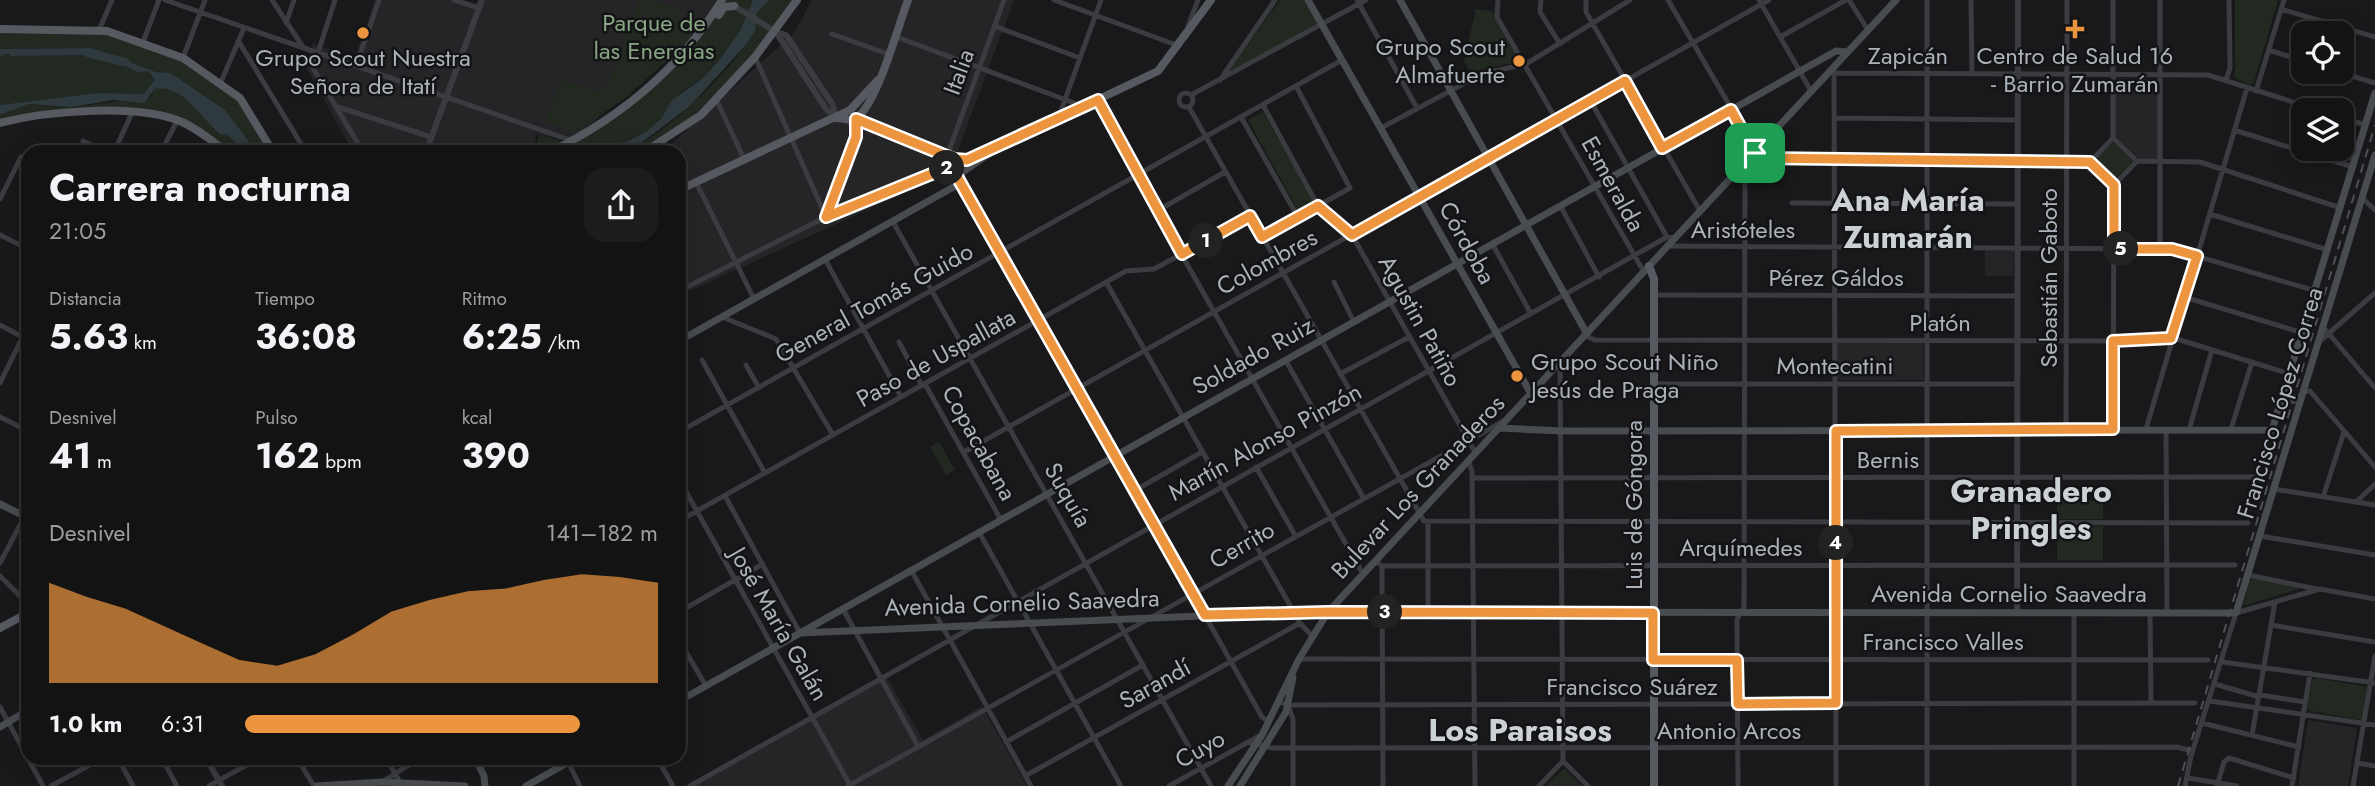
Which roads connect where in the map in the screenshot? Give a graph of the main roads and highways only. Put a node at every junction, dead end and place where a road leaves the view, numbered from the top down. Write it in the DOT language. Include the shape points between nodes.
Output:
graph roads {
  1 [pos="722,0"];
  2 [pos="797,0"];
  3 [pos="908,0"];
  4 [pos="1211,0"];
  5 [pos="1308,0"];
  6 [pos="1400,0"];
  7 [pos="1896,0"];
  8 [pos="732,4"];
  9 [pos="0,29"];
  10 [pos="1847,52"];
  11 [pos="685,54"];
  12 [pos="878,80"];
  13 [pos="2375,93"];
  14 [pos="866,110"];
  15 [pos="835,117"];
  16 [pos="856,119"];
  17 [pos="0,124"];
  18 [pos="871,124"];
  19 [pos="216,145"];
  20 [pos="269,145"];
  21 [pos="565,145"];
  22 [pos="655,145"];
  23 [pos="996,149"];
  24 [pos="2375,155"];
  25 [pos="686,187"];
  26 [pos="1527,226"];
  27 [pos="1457,264"];
  28 [pos="1647,269"];
  29 [pos="1587,335"];
  30 [pos="686,337"];
  31 [pos="1531,394"];
  32 [pos="1500,428"];
  33 [pos="1653,431"];
  34 [pos="0,504"];
  35 [pos="21,513"];
  36 [pos="1328,612"];
  37 [pos="2236,612"];
  38 [pos="1653,613"];
  39 [pos="21,617"];
  40 [pos="0,628"];
  41 [pos="800,633"];
  42 [pos="1294,669"];
  43 [pos="686,697"];
  44 [pos="21,714"];
  45 [pos="0,727"];
  46 [pos="478,765"];
  47 [pos="559,765"];
  48 [pos="315,786"];
  49 [pos="464,786"];
  50 [pos="485,786"];
  51 [pos="526,786"];
  52 [pos="1228,786"];
  53 [pos="1240,786"];
  54 [pos="1654,786"];
  1 -- 11 [label="main road"];
  2 -- 22 [label="main road" via="755,57 698,118"];
  3 -- 12 [label="main road"];
  4 -- 23 [label="main road" via="1158,71"];
  5 -- 27 [label="main road, Córdoba"];
  6 -- 26 [label="main road"];
  7 -- 10 [label="main road, Bulevar Los Granaderos"];
  8 -- 11 [label="main road" via="722,9"];
  9 -- 20 [label="main road" via="99,30 183,58 244,103"];
  10 -- 26 [label="main road, Soldado Ruiz" via="1836,51"];
  10 -- 28 [label="main road, Bulevar Los Granaderos" via="1671,237"];
  11 -- 21 [label="main road" via="628,106"];
  12 -- 14 [label="main road"];
  12 -- 15 [label="main road" via="859,103"];
  13 -- 33 [label="main road, Francisco López Correa" via="2272,430"];
  14 -- 16 [label="main road"];
  14 -- 18 [label="main road"];
  15 -- 16 [label="main road"];
  15 -- 25 [label="main road"];
  16 -- 18 [label="main road"];
  17 -- 19 [label="main road" via="57,112 132,113 177,121"];
  18 -- 23 [label="main road" via="947,156 971,159"];
  23 -- 30 [label="main road" via="963,172 960,182"];
  24 -- 37 [label="main road, Francisco López Correa" via="2326,331"];
  26 -- 27 [label="main road, Soldado Ruiz"];
  26 -- 29 [label="main road"];
  27 -- 31 [label="main road, Córdoba"];
  27 -- 41 [label="main road, Soldado Ruiz"];
  28 -- 29 [label="main road, Bulevar Los Granaderos"];
  28 -- 33 [label="main road, Luis de Góngora" via="1654,295"];
  29 -- 31 [label="main road, Bulevar Los Granaderos"];
  31 -- 32 [label="main road, Bulevar Los Granaderos"];
  32 -- 33 [label="main road"];
  32 -- 36 [label="main road, Bulevar Los Granaderos"];
  33 -- 38 [label="main road, Luis de Góngora"];
  34 -- 35 [label="main road"];
  36 -- 38 [label="main road, Avenida Cornelio Saavedra"];
  36 -- 41 [label="main road, Avenida Cornelio Saavedra"];
  36 -- 42 [label="main road, Bulevar Los Granaderos"];
  37 -- 38 [label="main road, Avenida Cornelio Saavedra"];
  38 -- 54 [label="main road, Luis de Góngora"];
  39 -- 40 [label="main road"];
  41 -- 43 [label="main road, Soldado Ruiz"];
  42 -- 52 [label="main road, Bulevar Los Granaderos" via="1262,735"];
  42 -- 53 [label="main road, Bulevar Los Granaderos" via="1280,724"];
  44 -- 45 [label="main road"];
  46 -- 50 [label="main road"];
  47 -- 51 [label="main road"];
  48 -- 49 [label="main road" via="382,782"];
}
